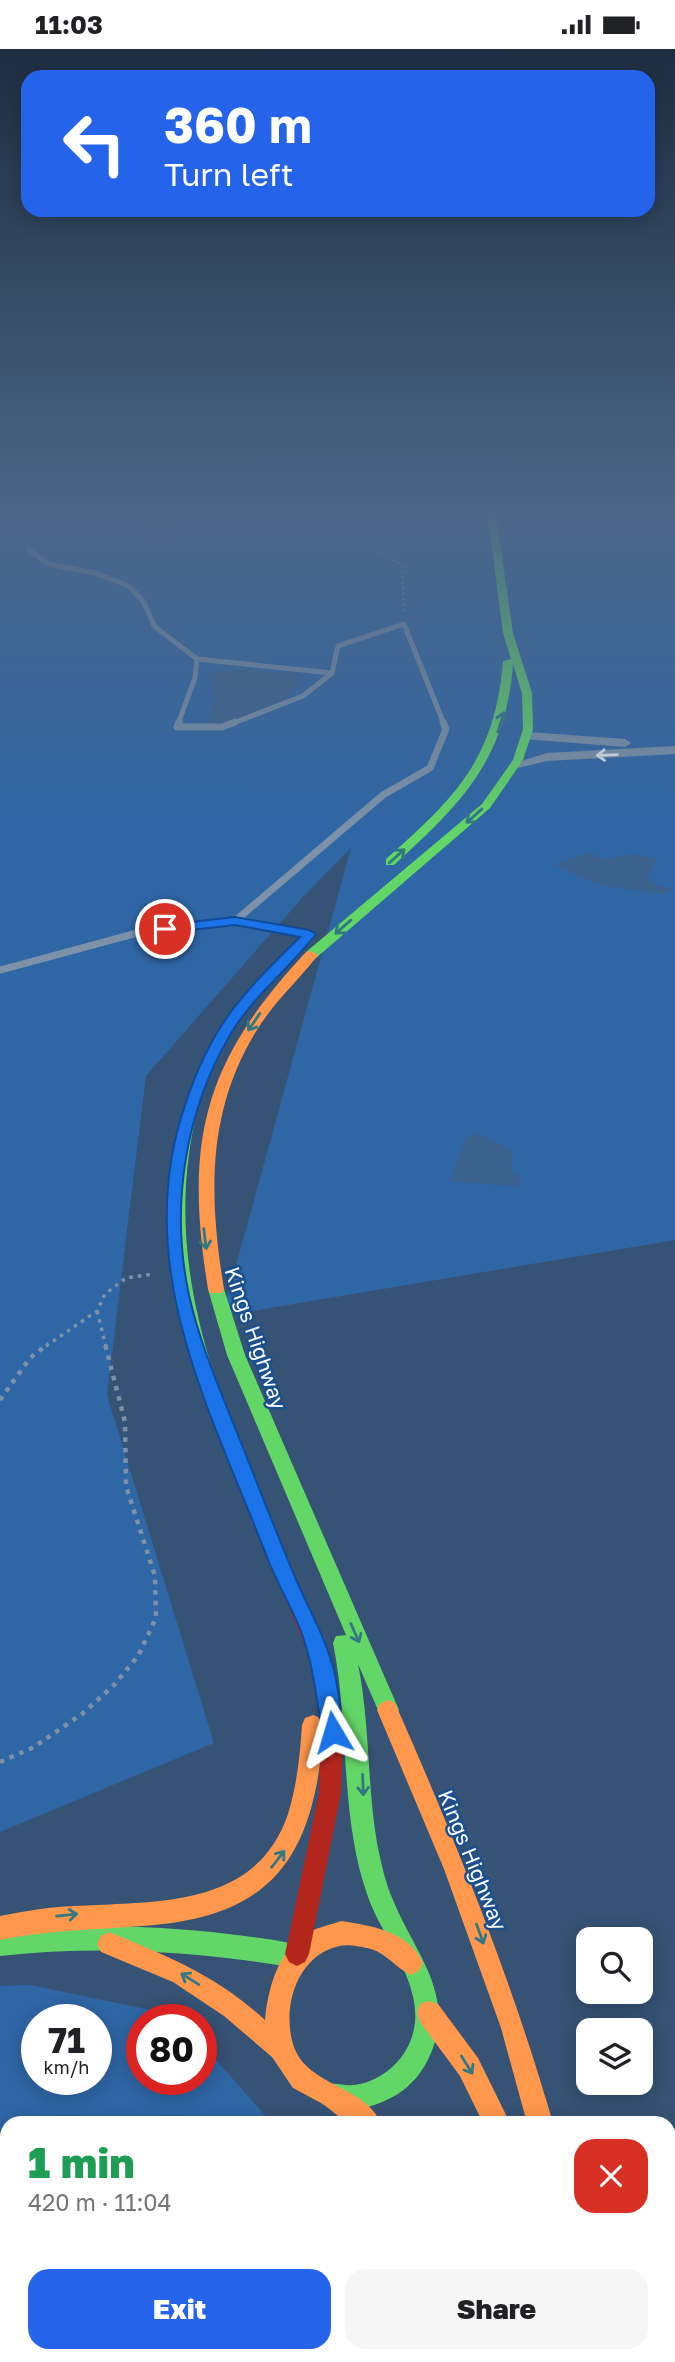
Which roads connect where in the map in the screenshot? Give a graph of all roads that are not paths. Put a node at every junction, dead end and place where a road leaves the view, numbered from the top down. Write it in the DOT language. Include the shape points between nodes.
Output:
graph roads {
  1 [pos="150,617"];
  2 [pos="507,617"];
  3 [pos="511,642"];
  4 [pos="197,659"];
  5 [pos="332,673"];
  6 [pos="528,736"];
  7 [pos="675,739"];
  8 [pos="675,750"];
  9 [pos="518,764"];
  10 [pos="469,782"];
  11 [pos="379,873"];
  12 [pos="235,921"];
  13 [pos="314,931"];
  14 [pos="294,949"];
  15 [pos="0,970"];
  16 [pos="230,1023"];
  17 [pos="260,1415"];
  18 [pos="287,1582"];
  19 [pos="307,1680"];
  20 [pos="312,1707"];
  21 [pos="0,1929"];
  22 [pos="90,1937"];
  23 [pos="0,1944"];
  24 [pos="296,1955"];
  25 [pos="411,1963"];
  26 [pos="429,2013"];
  27 [pos="282,2051"];
  28 [pos="330,2094"];
  29 [pos="359,2116"];
  30 [pos="494,2116"];
  31 [pos="538,2116"];
  1 -- 4 [label="lane" via="154,626"];
  2 -- 3 [label="main road, Kings Highway"];
  3 -- 6 [label="main road, Kings Highway" via="524,677"];
  10 -- 3 [label="main road, Kings Highway, one-way" via="491,747 504,714"];
  4 -- 5 [label="lane"];
  4 -- 5 [label="lane" via="177,727 222,727 303,696"];
  5 -- 12 [label="lane" via="338,646 404,624 446,729 430,768 383,796"];
  6 -- 7 [label="street" via="617,743"];
  6 -- 9 [label="main road, Kings Highway"];
  6 -- 10 [label="main road" via="507,746"];
  8 -- 9 [label="street, one-way" via="547,757"];
  9 -- 17 [label="main road, Kings Highway, one-way" via="478,813 297,969 252,1025 226,1075 205,1150 204,1233 222,1316"];
  11 -- 10 [label="main road, Kings Highway, one-way"];
  12 -- 13 [label="lane"];
  12 -- 15 [label="lane" via="141,932"];
  13 -- 14 [label="main road"];
  16 -- 18 [label="main road" via="203,1072 181,1138 173,1211 177,1272 205,1379"];
  17 -- 25 [label="main road, one-way" via="280,1490 345,1651 357,1707 367,1853 383,1905"];
  17 -- 31 [label="main road, Kings Highway, one-way" via="455,1868 513,2028"];
  18 -- 19 [label="main road"];
  18 -- 24 [label="main road" via="318,1651 333,1732 328,1814"];
  21 -- 20 [label="main road, one-way" via="58,1915 191,1909 225,1899 253,1883 277,1863 300,1820 312,1762"];
  22 -- 23 [label="main road"];
  22 -- 24 [label="main road" via="188,1941"];
  27 -- 22 [label="main road, one-way" via="233,2007 181,1973"];
  24 -- 25 [label="main road" via="323,1937 350,1933 388,1943"];
  24 -- 27 [label="main road" via="278,1998"];
  25 -- 26 [label="main road"];
  26 -- 28 [label="main road" via="423,2048 402,2078 363,2096"];
  26 -- 30 [label="main road, one-way" via="469,2067"];
  27 -- 28 [label="main road" via="302,2079"];
  28 -- 29 [label="main road"];
}
